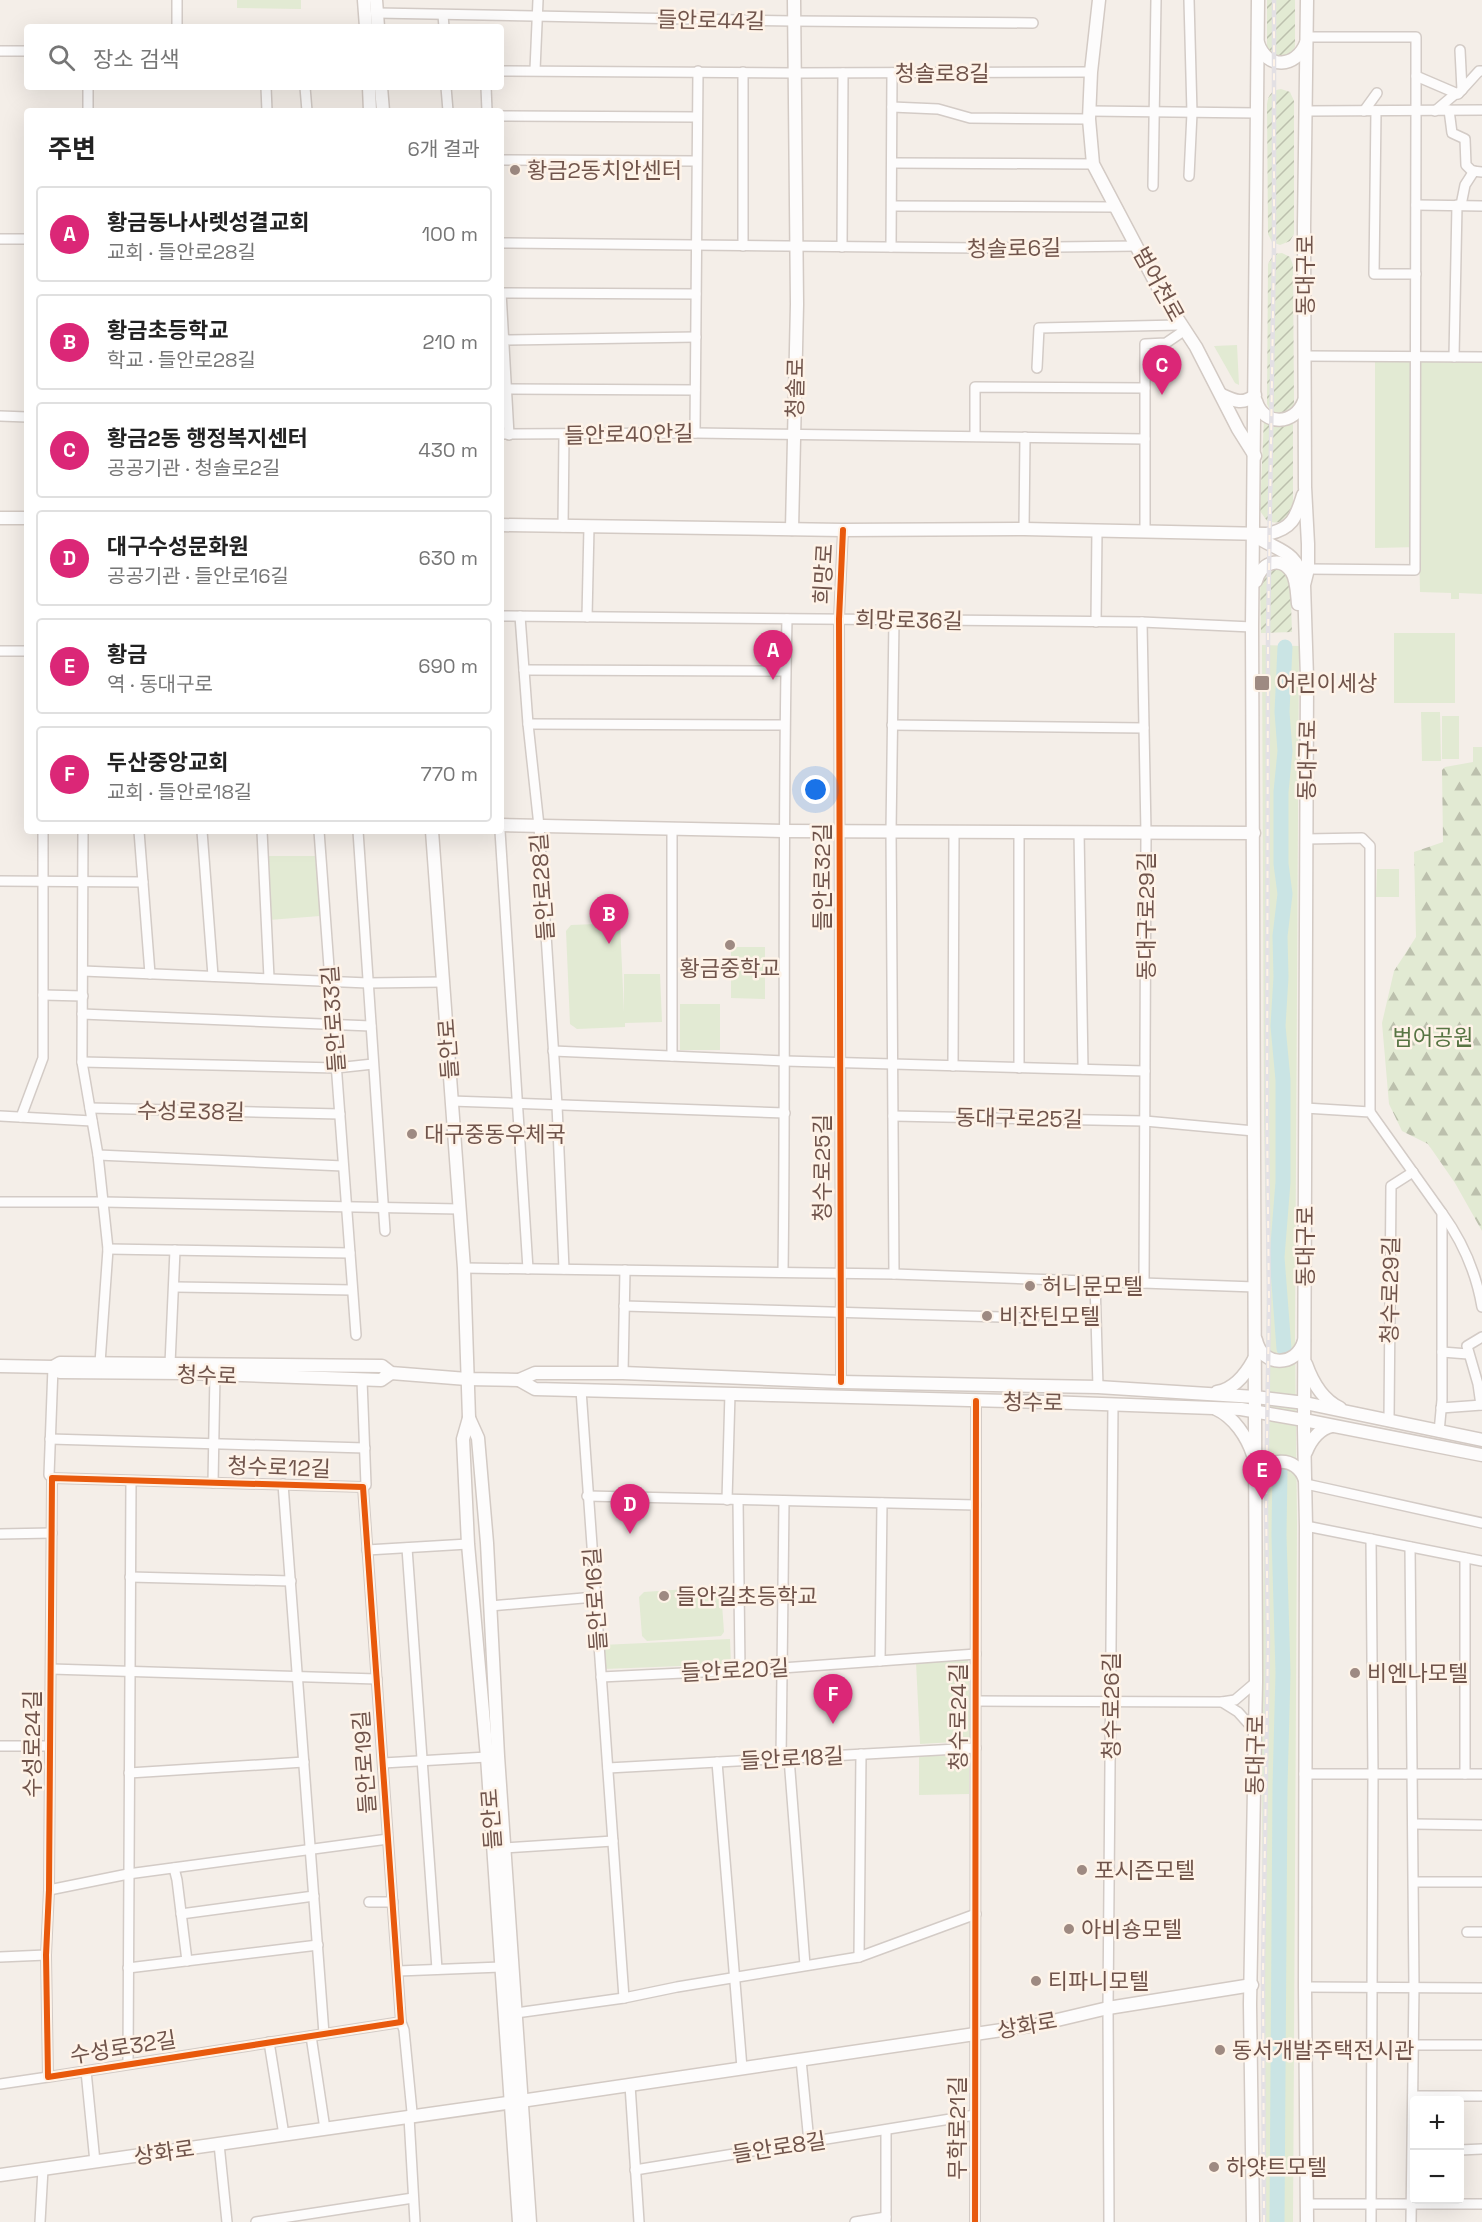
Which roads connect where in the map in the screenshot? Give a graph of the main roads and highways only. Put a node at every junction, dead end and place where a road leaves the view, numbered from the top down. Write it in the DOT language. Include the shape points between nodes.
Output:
graph roads {
  1 [pos="364,0"];
  2 [pos="376,0"];
  3 [pos="794,0"];
  4 [pos="1099,0"];
  5 [pos="1258,0"];
  6 [pos="1307,0"];
  7 [pos="366,24"];
  8 [pos="378,24"];
  9 [pos="1307,38"];
  10 [pos="1258,39"];
  11 [pos="369,90"];
  12 [pos="381,90"];
  13 [pos="370,108"];
  14 [pos="383,108"];
  15 [pos="1305,389"];
  16 [pos="1222,395"];
  17 [pos="1255,397"];
  18 [pos="1255,456"];
  19 [pos="1305,487"];
  20 [pos="0,518"];
  21 [pos="24,518"];
  22 [pos="504,525"];
  23 [pos="792,529"];
  24 [pos="1253,534"];
  25 [pos="1304,584"];
  26 [pos="1253,597"];
  27 [pos="1306,630"];
  28 [pos="504,825"];
  29 [pos="1146,833"];
  30 [pos="1254,833"];
  31 [pos="432,834"];
  32 [pos="1256,1333"];
  33 [pos="1305,1336"];
  34 [pos="1254,1358"];
  35 [pos="1305,1360"];
  36 [pos="0,1366"];
  37 [pos="53,1367"];
  38 [pos="391,1373"];
  39 [pos="467,1379"];
  40 [pos="519,1380"];
  41 [pos="1210,1394"];
  42 [pos="1255,1397"];
  43 [pos="1305,1403"];
  44 [pos="1215,1409"];
  45 [pos="1256,1411"];
  46 [pos="1349,1413"];
  47 [pos="469,1418"];
  48 [pos="1304,1420"];
  49 [pos="1332,1426"];
  50 [pos="1482,1440"];
  51 [pos="1304,1455"];
  52 [pos="1482,1455"];
  53 [pos="1255,1466"];
  54 [pos="1306,1484"];
  55 [pos="1256,1486"];
  56 [pos="1252,1985"];
  57 [pos="516,2102"];
  58 [pos="0,2175"];
  59 [pos="519,2222"];
  60 [pos="530,2222"];
  61 [pos="1253,2222"];
  62 [pos="1307,2222"];
  1 -- 7 [label="main road"];
  2 -- 8 [label="main road"];
  3 -- 23 [label="main road, 청솔로" via="797,248"];
  4 -- 16 [label="main road, 범어천로" via="1091,72 1093,164 1162,295"];
  5 -- 10 [label="main road, 동대구로"];
  6 -- 9 [label="main road, 동대구로"];
  9 -- 10 [label="main road" via="1298,56 1281,63 1265,56"];
  9 -- 15 [label="main road, 동대구로"];
  10 -- 17 [label="main road, 동대구로"];
  11 -- 13 [label="main road"];
  12 -- 14 [label="main road"];
  15 -- 17 [label="main road" via="1301,408 1285,420 1266,416"];
  15 -- 19 [label="main road, 동대구로"];
  16 -- 17 [label="main road" via="1241,402"];
  16 -- 18 [label="main road, 범어천로"];
  17 -- 18 [label="main road, 동대구로"];
  18 -- 24 [label="main road, 동대구로"];
  19 -- 24 [label="main road, 희망로" via="1290,524 1280,531"];
  19 -- 25 [label="main road, 동대구로" via="1308,569"];
  20 -- 21 [label="main road"];
  22 -- 23 [label="main road, 희망로"];
  23 -- 24 [label="main road, 희망로"];
  24 -- 25 [label="main road" via="1286,552 1298,565"];
  24 -- 26 [label="main road, 동대구로"];
  25 -- 27 [label="main road, 동대구로"];
  26 -- 27 [label="main road" via="1260,569 1271,563 1285,565 1293,576"];
  26 -- 30 [label="main road, 동대구로"];
  27 -- 33 [label="main road, 동대구로"];
  28 -- 29 [label="main road, 들안로32길"];
  29 -- 30 [label="main road, 동대구로29길"];
  30 -- 32 [label="main road, 동대구로"];
  31 -- 39 [label="main road, 들안로" via="464,1268"];
  32 -- 33 [label="main road" via="1261,1352 1279,1361 1298,1354"];
  32 -- 34 [label="main road, 동대구로"];
  33 -- 35 [label="main road, 동대구로"];
  34 -- 41 [label="main road" via="1232,1386"];
  34 -- 42 [label="main road, 동대구로"];
  35 -- 43 [label="main road, 동대구로"];
  35 -- 46 [label="main road" via="1326,1398"];
  36 -- 37 [label="main road, 청수로"];
  37 -- 38 [label="main road, 청수로" via="60,1363 382,1366"];
  37 -- 38 [label="main road, 청수로" via="60,1372 362,1380 381,1380"];
  38 -- 39 [label="main road, 청수로"];
  39 -- 40 [label="main road, 청수로"];
  39 -- 47 [label="main road, 들안로"];
  40 -- 41 [label="main road, 청수로" via="535,1373 623,1373"];
  40 -- 44 [label="main road, 청수로" via="535,1389"];
  41 -- 42 [label="main road, 청수로"];
  42 -- 43 [label="main road, 청수로"];
  42 -- 45 [label="main road, 동대구로"];
  43 -- 46 [label="main road, 청수로"];
  43 -- 48 [label="main road, 동대구로"];
  44 -- 45 [label="main road, 청수로"];
  44 -- 53 [label="main road" via="1242,1434"];
  45 -- 48 [label="main road, 청수로"];
  45 -- 53 [label="main road, 동대구로"];
  46 -- 50 [label="main road, 청수로"];
  47 -- 57 [label="main road, 들안로" via="463,1439 468,1544 501,1967"];
  47 -- 57 [label="main road, 들안로" via="478,1438 490,1606 516,2013"];
  48 -- 49 [label="main road, 청수로"];
  48 -- 51 [label="main road, 동대구로"];
  49 -- 51 [label="main road" via="1314,1437"];
  49 -- 52 [label="main road, 청수로"];
  51 -- 54 [label="main road, 동대구로"];
  53 -- 55 [label="main road, 동대구로"];
  54 -- 55 [label="main road" via="1299,1469 1276,1461 1262,1470"];
  54 -- 62 [label="main road, 동대구로"];
  55 -- 56 [label="main road, 동대구로"];
  56 -- 57 [label="main road, 상화로" via="1108,2008 1036,2025"];
  56 -- 61 [label="main road, 동대구로"];
  57 -- 58 [label="main road, 상화로"];
  57 -- 59 [label="main road, 들안로"];
  57 -- 60 [label="main road, 들안로"];
}
